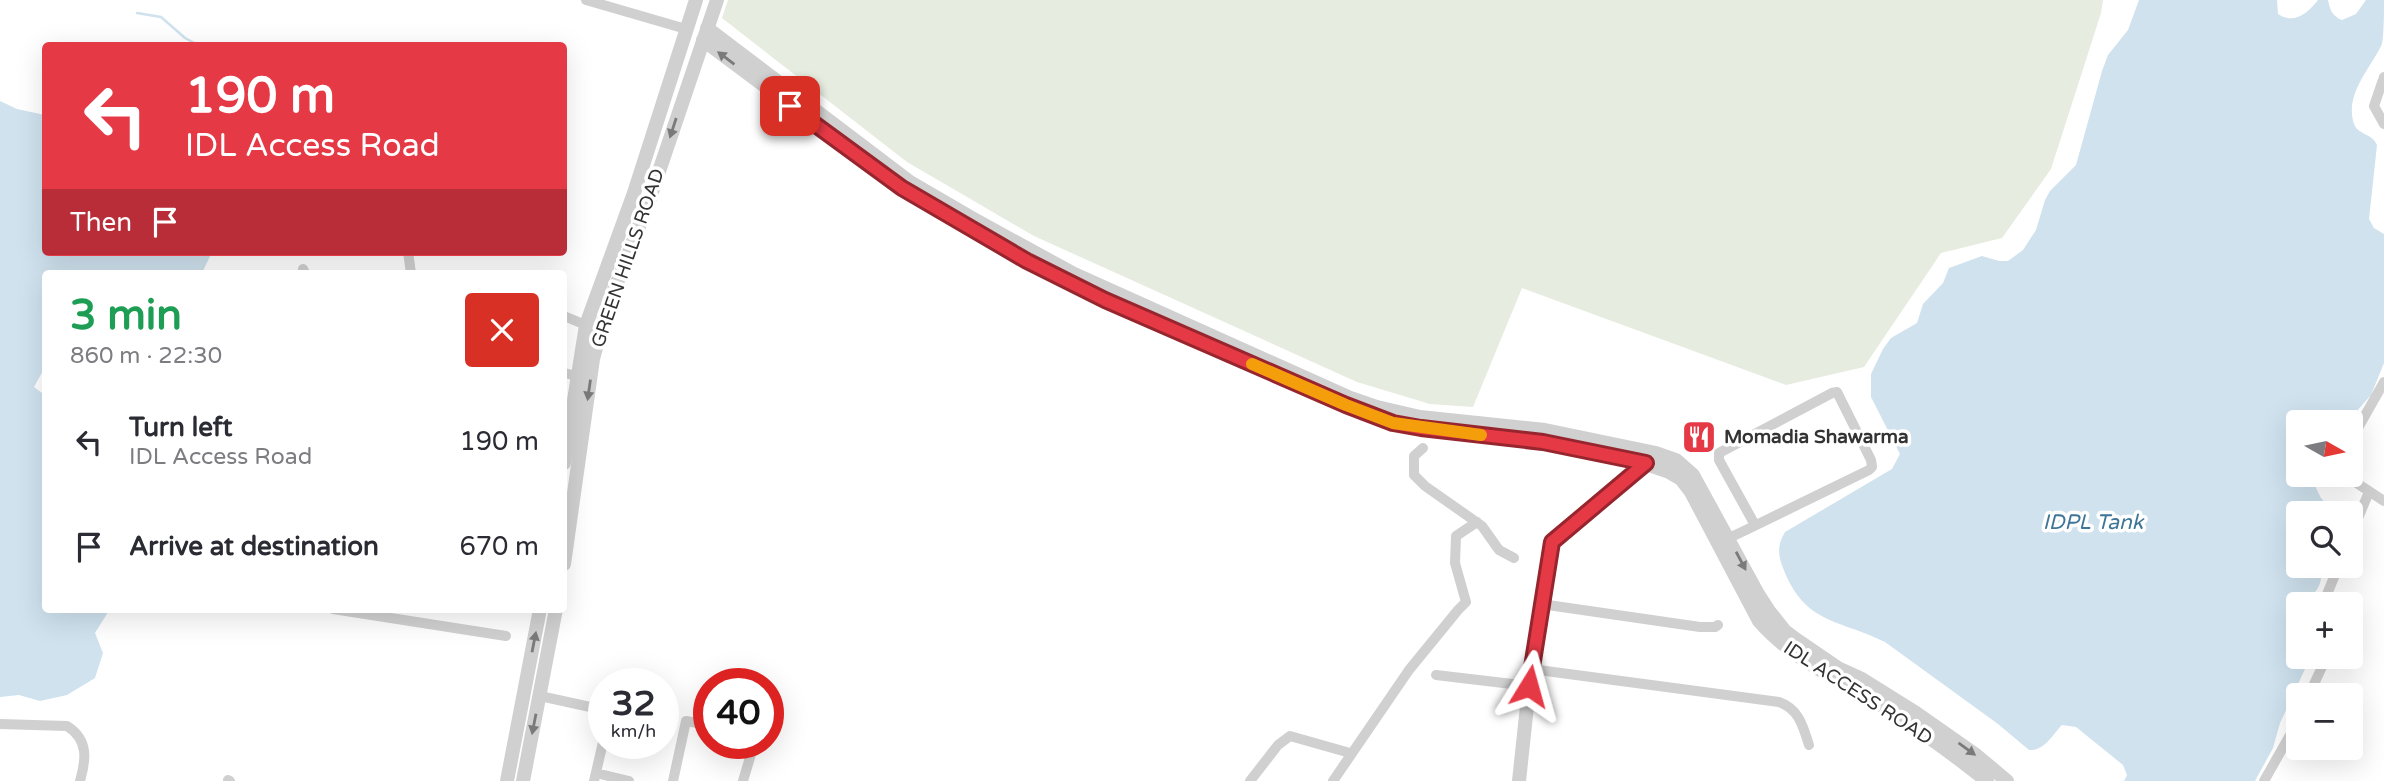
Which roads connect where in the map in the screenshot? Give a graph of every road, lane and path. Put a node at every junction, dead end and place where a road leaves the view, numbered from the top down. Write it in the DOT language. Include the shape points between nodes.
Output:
graph roads {
  1 [pos="586,0"];
  2 [pos="696,0"];
  3 [pos="717,0"];
  4 [pos="686,29"];
  5 [pos="705,34"];
  6 [pos="2384,77"];
  7 [pos="2384,124"];
  8 [pos="567,317"];
  9 [pos="586,325"];
  10 [pos="600,331"];
  11 [pos="570,374"];
  12 [pos="2384,382"];
  13 [pos="567,418"];
  14 [pos="2363,419"];
  15 [pos="1423,448"];
  16 [pos="1651,458"];
  17 [pos="2362,487"];
  18 [pos="2369,492"];
  19 [pos="2384,501"];
  20 [pos="2363,506"];
  21 [pos="1476,522"];
  22 [pos="1755,526"];
  23 [pos="1729,538"];
  24 [pos="567,543"];
  25 [pos="1514,558"];
  26 [pos="1541,604"];
  27 [pos="367,613"];
  28 [pos="539,613"];
  29 [pos="555,613"];
  30 [pos="1718,625"];
  31 [pos="506,636"];
  32 [pos="1531,669"];
  33 [pos="1436,675"];
  34 [pos="1529,686"];
  35 [pos="540,696"];
  36 [pos="588,706"];
  37 [pos="693,722"];
  38 [pos="0,724"];
  39 [pos="2286,742"];
  40 [pos="1809,745"];
  41 [pos="1350,754"];
  42 [pos="599,759"];
  43 [pos="750,759"];
  44 [pos="595,777"];
  45 [pos="80,781"];
  46 [pos="507,781"];
  47 [pos="523,781"];
  48 [pos="629,781"];
  49 [pos="673,781"];
  50 [pos="743,781"];
  51 [pos="1250,781"];
  52 [pos="1333,781"];
  53 [pos="1519,781"];
  54 [pos="1987,781"];
  55 [pos="2007,781"];
  56 [pos="2264,781"];
  1 -- 4 [label="street"];
  2 -- 4 [label="street, GREEN HILLS ROAD"];
  3 -- 5 [label="street, GREEN HILLS ROAD"];
  4 -- 9 [label="street, GREEN HILLS ROAD"];
  5 -- 10 [label="street, GREEN HILLS ROAD, one-way"];
  5 -- 16 [label="street" via="857,150 1034,254 1348,397 1420,417 1545,430"];
  6 -- 7 [label="street" via="2374,106"];
  8 -- 9 [label="street"];
  9 -- 10 [label="street"];
  9 -- 11 [label="street, GREEN HILLS ROAD"];
  10 -- 24 [label="street, GREEN HILLS ROAD, one-way"];
  11 -- 13 [label="street, GREEN HILLS ROAD"];
  12 -- 14 [label="street"];
  15 -- 21 [label="street" via="1414,456 1414,475"];
  16 -- 23 [label="street" via="1676,460 1693,475"];
  16 -- 26 [label="street" via="1552,542"];
  16 -- 54 [label="street, IDL ACCESS ROAD" via="1691,492 1759,621 1774,638 1927,736"];
  17 -- 18 [label="street"];
  18 -- 19 [label="street"];
  18 -- 20 [label="street"];
  21 -- 25 [label="street" via="1499,550"];
  21 -- 41 [label="street" via="1456,536 1455,563 1466,602 1409,670"];
  22 -- 22 [label="street" via="1872,467 1837,392 1719,453"];
  22 -- 23 [label="street"];
  23 -- 55 [label="street, one-way" via="1758,594 1785,631 1937,726"];
  26 -- 30 [label="street" via="1700,627"];
  26 -- 32 [label="street"];
  27 -- 31 [label="street"];
  46 -- 28 [label="street, one-way"];
  29 -- 35 [label="street"];
  32 -- 34 [label="street"];
  32 -- 40 [label="street" via="1779,702 1795,711"];
  33 -- 34 [label="street"];
  34 -- 53 [label="street"];
  35 -- 36 [label="street"];
  35 -- 47 [label="street, one-way"];
  37 -- 49 [label="street" via="686,721"];
  38 -- 45 [label="street" via="68,726 82,741 86,760"];
  39 -- 56 [label="street"];
  41 -- 51 [label="street" via="1290,736"];
  41 -- 52 [label="street"];
  42 -- 44 [label="street"];
  43 -- 50 [label="street"];
  44 -- 48 [label="street"];
}
